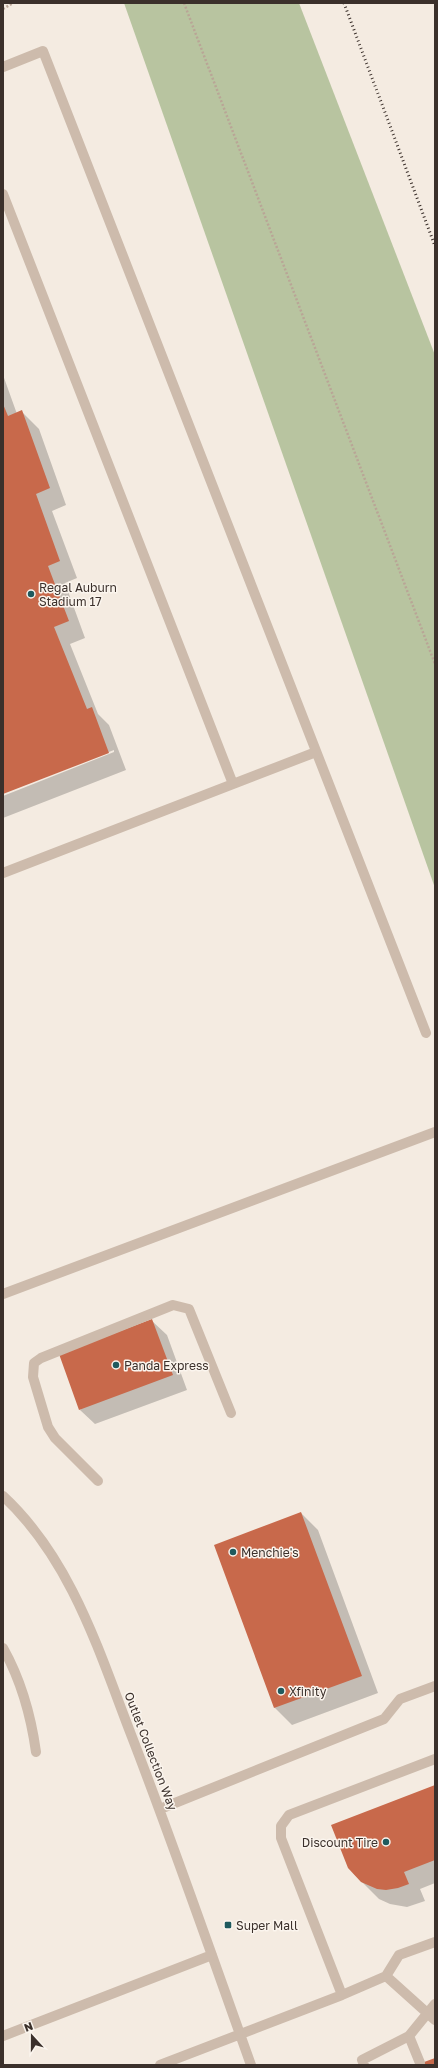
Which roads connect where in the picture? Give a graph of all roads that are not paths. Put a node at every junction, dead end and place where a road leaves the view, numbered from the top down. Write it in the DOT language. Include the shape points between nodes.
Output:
graph roads {
  1 [pos="3,66"];
  2 [pos="3,194"];
  3 [pos="316,752"];
  4 [pos="233,784"];
  5 [pos="3,873"];
  6 [pos="426,1033"];
  7 [pos="435,1132"];
  8 [pos="3,1294"];
  9 [pos="231,1413"];
  10 [pos="98,1481"];
  11 [pos="3,1496"];
  12 [pos="3,1648"];
  13 [pos="435,1686"];
  14 [pos="36,1752"];
  15 [pos="435,1759"];
  16 [pos="160,1809"];
  17 [pos="435,1942"];
  18 [pos="212,1955"];
  19 [pos="386,1976"];
  20 [pos="342,1995"];
  21 [pos="435,2004"];
  22 [pos="432,2017"];
  23 [pos="240,2035"];
  24 [pos="3,2036"];
  25 [pos="409,2036"];
  26 [pos="420,2063"];
  27 [pos="160,2065"];
  28 [pos="251,2065"];
  29 [pos="364,2065"];
  1 -- 3 [label="street" via="43,51"];
  2 -- 4 [label="street"];
  3 -- 4 [label="street"];
  3 -- 6 [label="street"];
  4 -- 5 [label="street"];
  7 -- 8 [label="street"];
  9 -- 10 [label="street" via="189,1309 173,1305 41,1358 34,1363 33,1377 48,1427 55,1438"];
  11 -- 16 [label="street, Outlet Collection Way" via="40,1537 59,1564 76,1597"];
  12 -- 14 [label="street" via="23,1692"];
  13 -- 16 [label="street" via="400,1699 384,1719"];
  15 -- 20 [label="street" via="289,1815 281,1826 281,1838"];
  16 -- 18 [label="street, Outlet Collection Way"];
  17 -- 19 [label="street" via="399,1955"];
  18 -- 23 [label="street, Outlet Collection Way"];
  18 -- 24 [label="street"];
  19 -- 20 [label="street"];
  19 -- 22 [label="street"];
  20 -- 23 [label="street"];
  21 -- 22 [label="street"];
  22 -- 25 [label="street"];
  23 -- 27 [label="street"];
  23 -- 28 [label="street, Outlet Collection Way"];
  25 -- 26 [label="street"];
  25 -- 29 [label="street" via="362,2060"];
}
